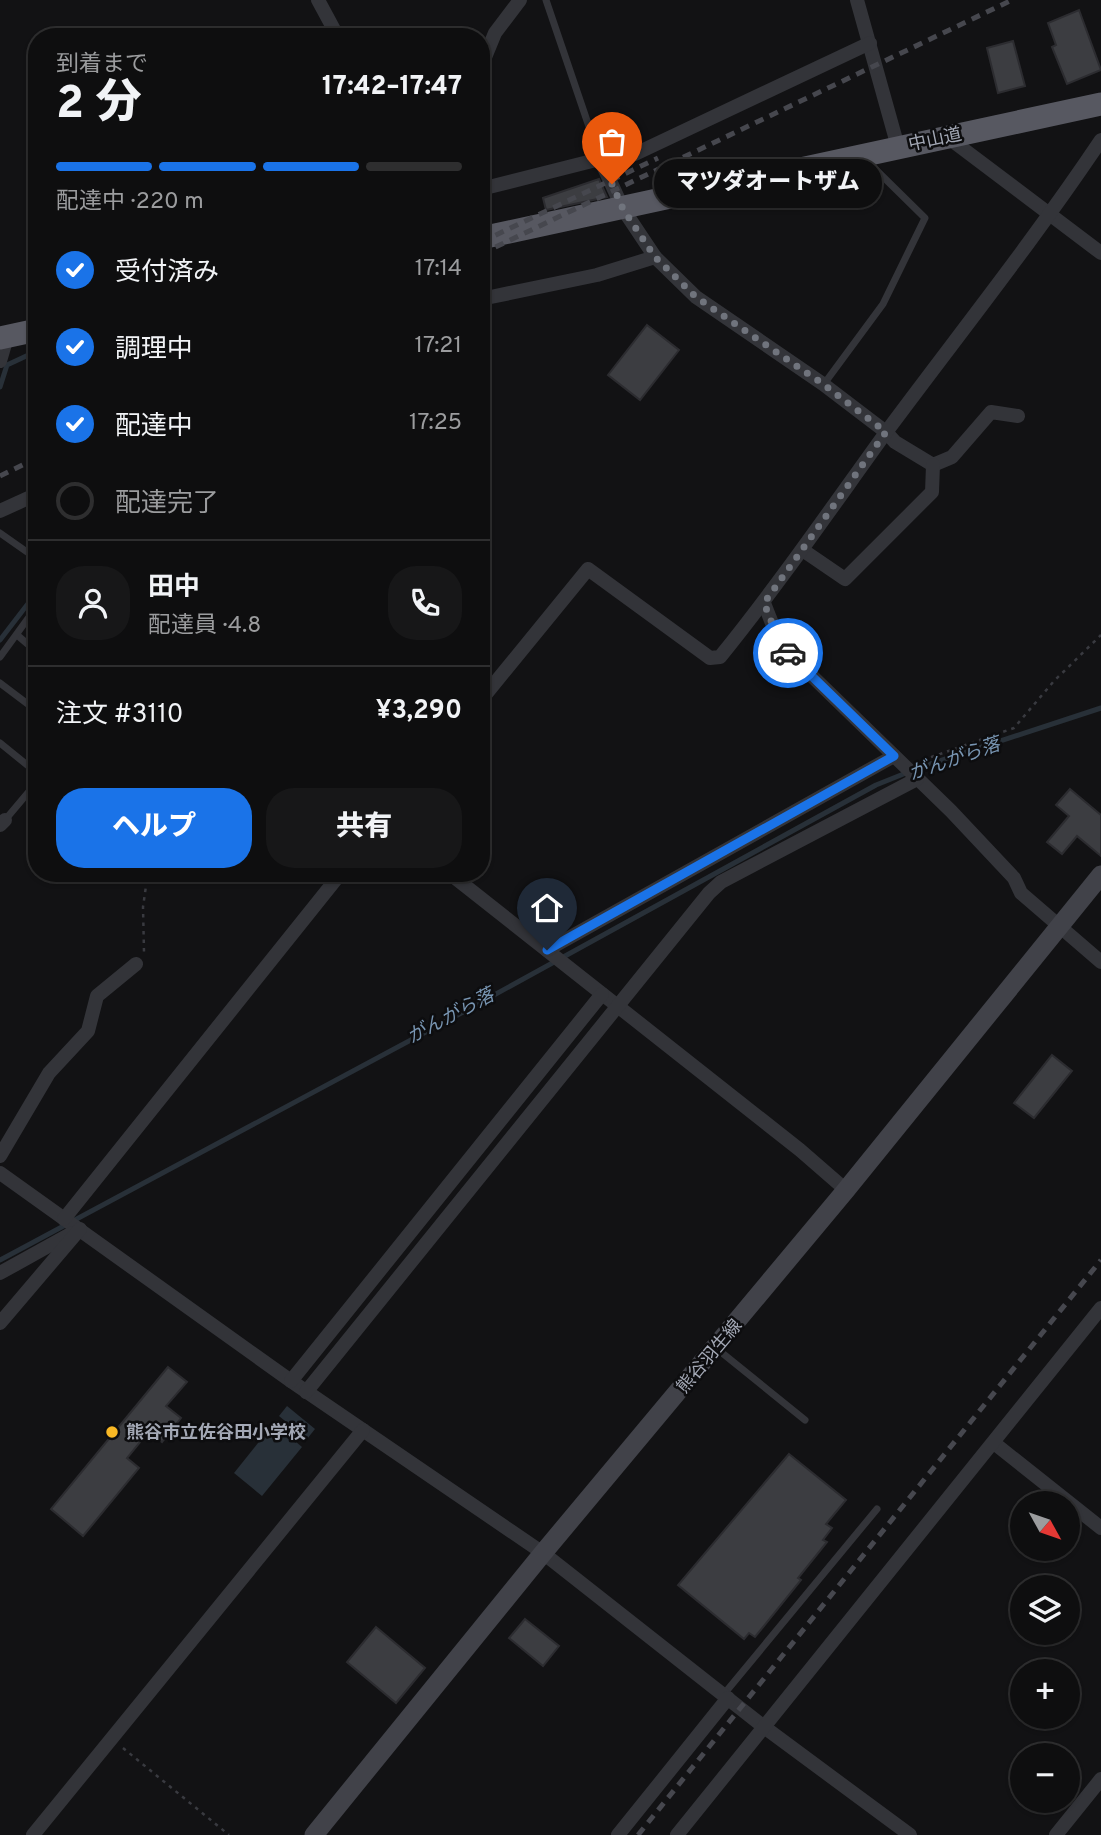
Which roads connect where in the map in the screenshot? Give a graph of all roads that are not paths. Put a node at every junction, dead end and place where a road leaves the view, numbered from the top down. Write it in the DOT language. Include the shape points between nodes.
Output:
graph roads {
  1 [pos="318,0"];
  2 [pos="520,0"];
  3 [pos="546,0"];
  4 [pos="857,0"];
  5 [pos="333,28"];
  6 [pos="870,43"];
  7 [pos="490,45"];
  8 [pos="1101,104"];
  9 [pos="946,136"];
  10 [pos="1101,140"];
  11 [pos="898,146"];
  12 [pos="860,155"];
  13 [pos="600,159"];
  14 [pos="490,187"];
  15 [pos="623,209"];
  16 [pos="1049,216"];
  17 [pos="490,236"];
  18 [pos="1101,253"];
  19 [pos="655,257"];
  20 [pos="490,297"];
  21 [pos="28,332"];
  22 [pos="4,337"];
  23 [pos="0,360"];
  24 [pos="823,384"];
  25 [pos="1018,416"];
  26 [pos="886,432"];
  27 [pos="933,465"];
  28 [pos="28,498"];
  29 [pos="0,511"];
  30 [pos="0,533"];
  31 [pos="804,551"];
  32 [pos="28,553"];
  33 [pos="764,603"];
  34 [pos="28,619"];
  35 [pos="17,635"];
  36 [pos="28,644"];
  37 [pos="0,657"];
  38 [pos="0,683"];
  39 [pos="490,689"];
  40 [pos="28,704"];
  41 [pos="0,743"];
  42 [pos="900,761"];
  43 [pos="28,766"];
  44 [pos="917,779"];
  45 [pos="28,792"];
  46 [pos="2,821"];
  47 [pos="709,862"];
  48 [pos="1101,875"];
  49 [pos="721,881"];
  50 [pos="334,882"];
  51 [pos="460,882"];
  52 [pos="1060,924"];
  53 [pos="548,951"];
  54 [pos="1101,962"];
  55 [pos="136,964"];
  56 [pos="602,994"];
  57 [pos="617,1005"];
  58 [pos="0,1156"];
  59 [pos="0,1173"];
  60 [pos="846,1191"];
  61 [pos="64,1220"];
  62 [pos="79,1229"];
  63 [pos="0,1273"];
  64 [pos="1101,1308"];
  65 [pos="0,1323"];
  66 [pos="716,1348"];
  67 [pos="291,1381"];
  68 [pos="306,1392"];
  69 [pos="804,1420"];
  70 [pos="363,1430"];
  71 [pos="994,1443"];
  72 [pos="877,1509"];
  73 [pos="1101,1528"];
  74 [pos="543,1553"];
  75 [pos="725,1697"];
  76 [pos="764,1727"];
  77 [pos="1101,1779"];
  78 [pos="33,1835"];
  79 [pos="314,1835"];
  80 [pos="618,1835"];
  81 [pos="677,1835"];
  82 [pos="910,1835"];
  83 [pos="1056,1835"];
  1 -- 5 [label="street"];
  2 -- 7 [label="street"];
  3 -- 13 [label="lane"];
  4 -- 6 [label="street"];
  6 -- 11 [label="street"];
  6 -- 13 [label="street" via="635,155"];
  8 -- 9 [label="highway, 中山道"];
  9 -- 11 [label="highway, 中山道"];
  9 -- 16 [label="street"];
  10 -- 16 [label="street"];
  11 -- 12 [label="highway, 中山道"];
  12 -- 15 [label="highway, 中山道"];
  12 -- 24 [label="lane" via="925,218 883,304"];
  13 -- 14 [label="street"];
  13 -- 15 [label="street"];
  15 -- 17 [label="highway, 中山道"];
  15 -- 19 [label="street"];
  16 -- 18 [label="street"];
  16 -- 26 [label="street"];
  19 -- 20 [label="street" via="597,275"];
  19 -- 24 [label="street" via="696,297"];
  21 -- 22 [label="highway"];
  22 -- 23 [label="street"];
  24 -- 26 [label="street"];
  25 -- 27 [label="street" via="991,412 952,457"];
  26 -- 27 [label="street"];
  26 -- 31 [label="street"];
  27 -- 31 [label="street" via="932,492 845,579"];
  28 -- 29 [label="street"];
  30 -- 32 [label="lane"];
  31 -- 33 [label="street"];
  33 -- 39 [label="street" via="720,657 710,658 589,569"];
  33 -- 42 [label="street" via="781,646"];
  34 -- 35 [label="lane"];
  35 -- 36 [label="lane"];
  35 -- 37 [label="lane"];
  38 -- 40 [label="lane"];
  41 -- 43 [label="lane"];
  42 -- 44 [label="street"];
  42 -- 47 [label="street"];
  44 -- 49 [label="street"];
  44 -- 52 [label="street" via="1014,878 1021,893"];
  45 -- 46 [label="lane"];
  47 -- 49 [label="street"];
  47 -- 53 [label="street"];
  48 -- 52 [label="main road, 熊谷羽生線"];
  49 -- 57 [label="street"];
  50 -- 61 [label="street"];
  51 -- 53 [label="street"];
  52 -- 54 [label="street"];
  52 -- 60 [label="main road, 熊谷羽生線"];
  53 -- 56 [label="street"];
  55 -- 58 [label="street" via="97,996 88,1031 49,1073"];
  56 -- 57 [label="street"];
  56 -- 67 [label="street"];
  57 -- 60 [label="street"];
  57 -- 68 [label="street"];
  59 -- 61 [label="street"];
  60 -- 66 [label="main road, 熊谷羽生線"];
  61 -- 62 [label="street"];
  62 -- 63 [label="street"];
  62 -- 65 [label="street"];
  62 -- 67 [label="street"];
  64 -- 71 [label="street"];
  66 -- 69 [label="lane"];
  66 -- 74 [label="main road, 熊谷羽生線"];
  67 -- 68 [label="street"];
  68 -- 70 [label="street"];
  70 -- 74 [label="street"];
  70 -- 78 [label="street"];
  71 -- 73 [label="street"];
  71 -- 76 [label="street"];
  72 -- 75 [label="lane"];
  74 -- 75 [label="street"];
  74 -- 79 [label="main road, 熊谷羽生線"];
  75 -- 76 [label="street"];
  75 -- 80 [label="street"];
  76 -- 81 [label="street"];
  76 -- 82 [label="street"];
  77 -- 83 [label="street"];
}
